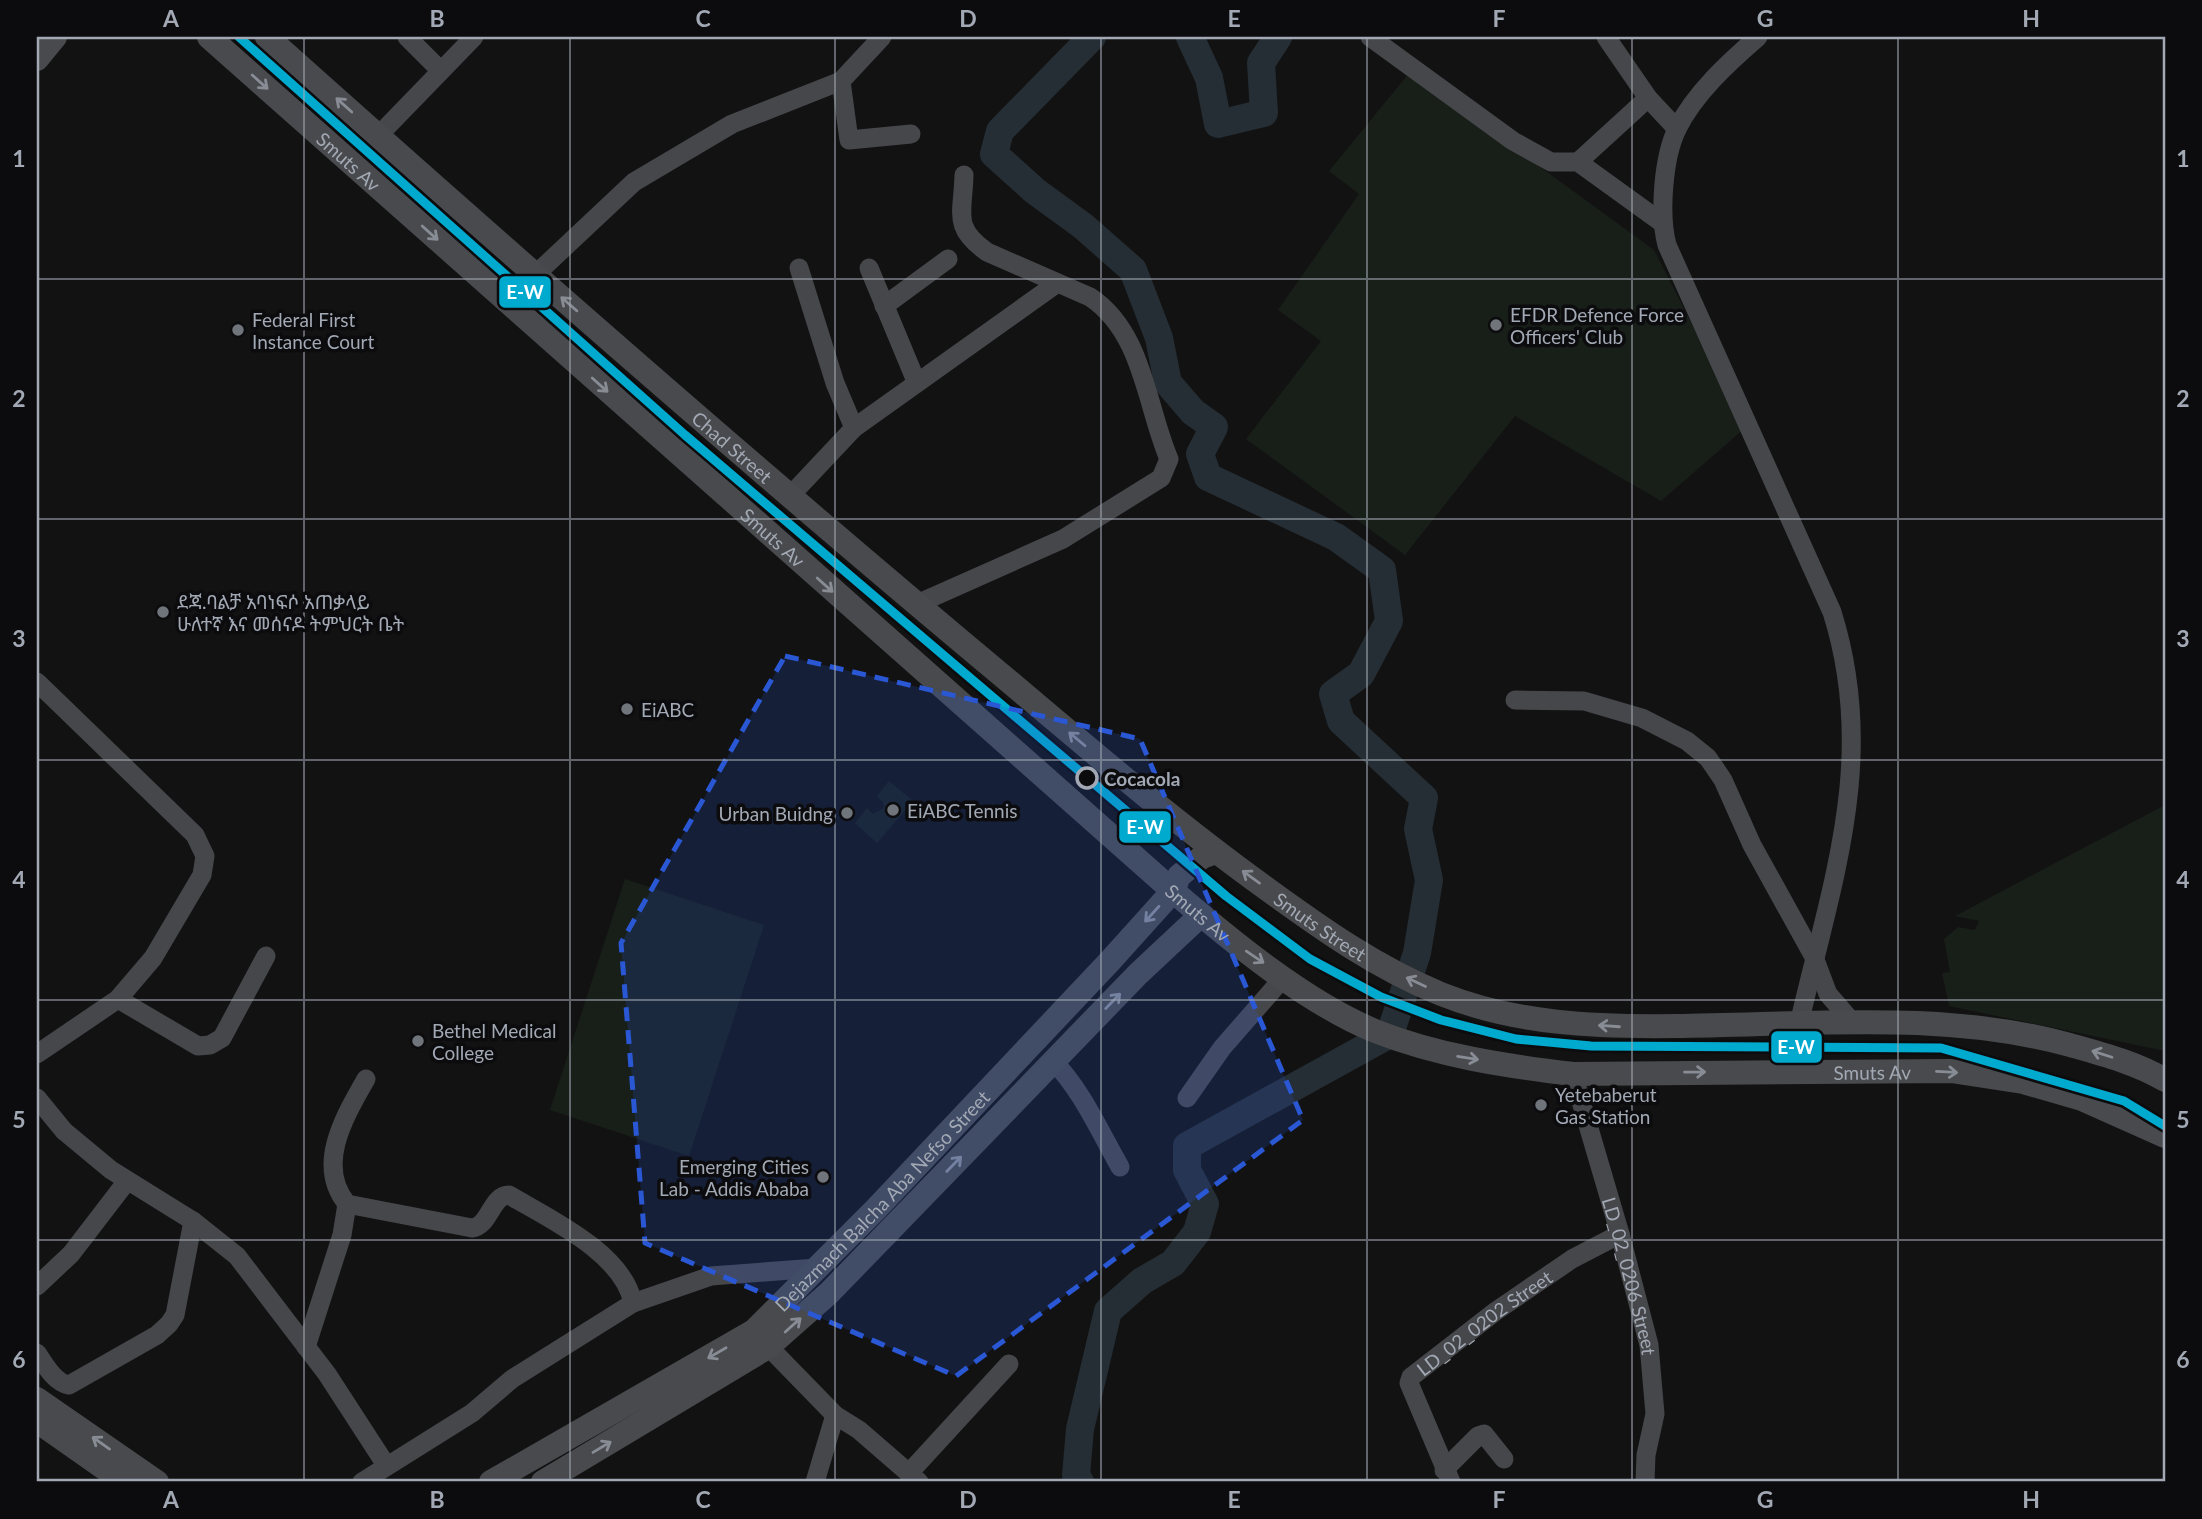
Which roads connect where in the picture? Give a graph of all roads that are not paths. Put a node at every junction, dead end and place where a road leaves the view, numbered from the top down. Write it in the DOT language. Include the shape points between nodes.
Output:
graph roads {
  1 [pos="55,37"];
  2 [pos="209,37"];
  3 [pos="267,37"];
  4 [pos="407,37"];
  5 [pos="474,37"];
  6 [pos="882,37"];
  7 [pos="1370,37"];
  8 [pos="1606,37"];
  9 [pos="1758,37"];
  10 [pos="37,58"];
  11 [pos="440,70"];
  12 [pos="841,81"];
  13 [pos="1648,98"];
  14 [pos="1677,129"];
  15 [pos="911,135"];
  16 [pos="378,136"];
  17 [pos="1578,162"];
  18 [pos="964,175"];
  19 [pos="1661,222"];
  20 [pos="948,259"];
  21 [pos="799,268"];
  22 [pos="869,268"];
  23 [pos="536,275"];
  24 [pos="1056,284"];
  25 [pos="884,306"];
  26 [pos="916,382"];
  27 [pos="854,428"];
  28 [pos="790,496"];
  29 [pos="917,604"];
  30 [pos="37,682"];
  31 [pos="1515,700"];
  32 [pos="1216,851"];
  33 [pos="1173,891"];
  34 [pos="1201,915"];
  35 [pos="266,956"];
  36 [pos="1814,957"];
  37 [pos="1284,977"];
  38 [pos="118,999"];
  39 [pos="1853,1023"];
  40 [pos="1799,1024"];
  41 [pos="39,1047"];
  42 [pos="1053,1061"];
  43 [pos="1573,1074"];
  44 [pos="366,1079"];
  45 [pos="2165,1080"];
  46 [pos="37,1098"];
  47 [pos="1187,1098"];
  48 [pos="2165,1136"];
  49 [pos="1120,1167"];
  50 [pos="127,1181"];
  51 [pos="347,1204"];
  52 [pos="193,1221"];
  53 [pos="1620,1234"];
  54 [pos="817,1268"];
  55 [pos="37,1286"];
  56 [pos="633,1303"];
  57 [pos="761,1339"];
  58 [pos="306,1347"];
  59 [pos="37,1353"];
  60 [pos="1009,1364"];
  61 [pos="37,1399"];
  62 [pos="835,1415"];
  63 [pos="37,1420"];
  64 [pos="1504,1459"];
  65 [pos="386,1465"];
  66 [pos="1448,1476"];
  67 [pos="914,1478"];
  68 [pos="124,1482"];
  69 [pos="157,1482"];
  70 [pos="362,1482"];
  71 [pos="491,1482"];
  72 [pos="544,1482"];
  73 [pos="815,1482"];
  74 [pos="1645,1482"];
  1 -- 10 [label="main road"];
  2 -- 33 [label="main road, Smuts Av, one-way"];
  16 -- 3 [label="main road, Chad Street, one-way"];
  4 -- 11 [label="street"];
  5 -- 11 [label="street"];
  6 -- 12 [label="street"];
  7 -- 17 [label="street" via="1513,141 1551,162"];
  8 -- 13 [label="street"];
  9 -- 14 [label="street" via="1734,58"];
  11 -- 16 [label="street"];
  12 -- 15 [label="street" via="849,140"];
  12 -- 23 [label="street" via="732,124 678,153 634,182"];
  13 -- 14 [label="street"];
  13 -- 17 [label="street"];
  14 -- 19 [label="street"];
  16 -- 23 [label="main road, Chad Street"];
  17 -- 19 [label="street"];
  18 -- 24 [label="street" via="965,234 987,252"];
  19 -- 36 [label="street" via="1667,245 1839,636 1852,713 1853,762 1846,819"];
  20 -- 25 [label="street"];
  21 -- 27 [label="street"];
  22 -- 25 [label="street"];
  28 -- 23 [label="main road, Chad Street, one-way"];
  24 -- 26 [label="street"];
  24 -- 29 [label="street" via="1103,306 1127,335 1169,459 1167,470 1063,539"];
  25 -- 26 [label="street"];
  26 -- 27 [label="street"];
  27 -- 28 [label="street"];
  28 -- 29 [label="main road, Chad Street"];
  32 -- 29 [label="main road, Chad Street, one-way"];
  30 -- 38 [label="street" via="195,835 205,856 202,875 153,958"];
  31 -- 36 [label="street" via="1584,701 1619,711 1688,741 1708,758"];
  32 -- 33 [label="main road, Dejazmach Balcha Aba Nefso Street" via="1188,886"];
  40 -- 32 [label="main road, Smuts Street, one-way" via="1620,1027 1507,1015 1444,995 1389,969 1318,926"];
  33 -- 34 [label="main road, Smuts Av"];
  33 -- 54 [label="main road, Dejazmach Balcha Aba Nefso Street, one-way"];
  34 -- 37 [label="main road, Smuts Av, one-way"];
  42 -- 34 [label="main road, Dejazmach Balcha Aba Nefso Street, one-way"];
  35 -- 38 [label="street" via="222,1038 210,1045 198,1046"];
  36 -- 39 [label="street" via="1828,994"];
  36 -- 40 [label="street"];
  37 -- 43 [label="main road, Smuts Av, one-way" via="1353,1019 1403,1040 1457,1056"];
  37 -- 47 [label="street" via="1222,1048"];
  38 -- 41 [label="street"];
  39 -- 40 [label="main road"];
  45 -- 39 [label="main road, one-way" via="2104,1054 2010,1031"];
  42 -- 49 [label="street" via="1076,1087"];
  57 -- 42 [label="main road, Dejazmach Balcha Aba Nefso Street, one-way" via="829,1293"];
  43 -- 48 [label="main road, Smuts Av, one-way" via="1951,1071 2023,1082 2082,1099"];
  43 -- 53 [label="street, LD_02_0206 Street"];
  44 -- 51 [label="street" via="343,1119 332,1161 333,1182"];
  46 -- 50 [label="street" via="64,1130"];
  50 -- 52 [label="street"];
  50 -- 55 [label="street" via="71,1254"];
  51 -- 56 [label="street" via="472,1228 483,1222 499,1198 509,1195 598,1252 630,1287"];
  51 -- 58 [label="street" via="342,1235"];
  52 -- 58 [label="street" via="237,1256"];
  52 -- 59 [label="street" via="175,1315 157,1335 69,1385 55,1376"];
  53 -- 66 [label="street, LD_02_0202 Street" via="1572,1259 1496,1311 1411,1377 1409,1383"];
  53 -- 74 [label="street, LD_02_0206 Street" via="1649,1345 1655,1390"];
  54 -- 56 [label="street" via="711,1276"];
  54 -- 57 [label="main road, Dejazmach Balcha Aba Nefso Street"];
  56 -- 65 [label="street" via="512,1379 472,1413"];
  57 -- 62 [label="street"];
  57 -- 71 [label="main road, Dejazmach Balcha Aba Nefso Street, one-way"];
  72 -- 57 [label="main road, Dejazmach Balcha Aba Nefso Street, one-way"];
  58 -- 65 [label="street"];
  60 -- 67 [label="street"];
  69 -- 61 [label="main road, one-way"];
  62 -- 67 [label="street"];
  62 -- 73 [label="street"];
  63 -- 68 [label="main road"];
  64 -- 66 [label="street" via="1483,1434"];
  65 -- 70 [label="street"];
}
